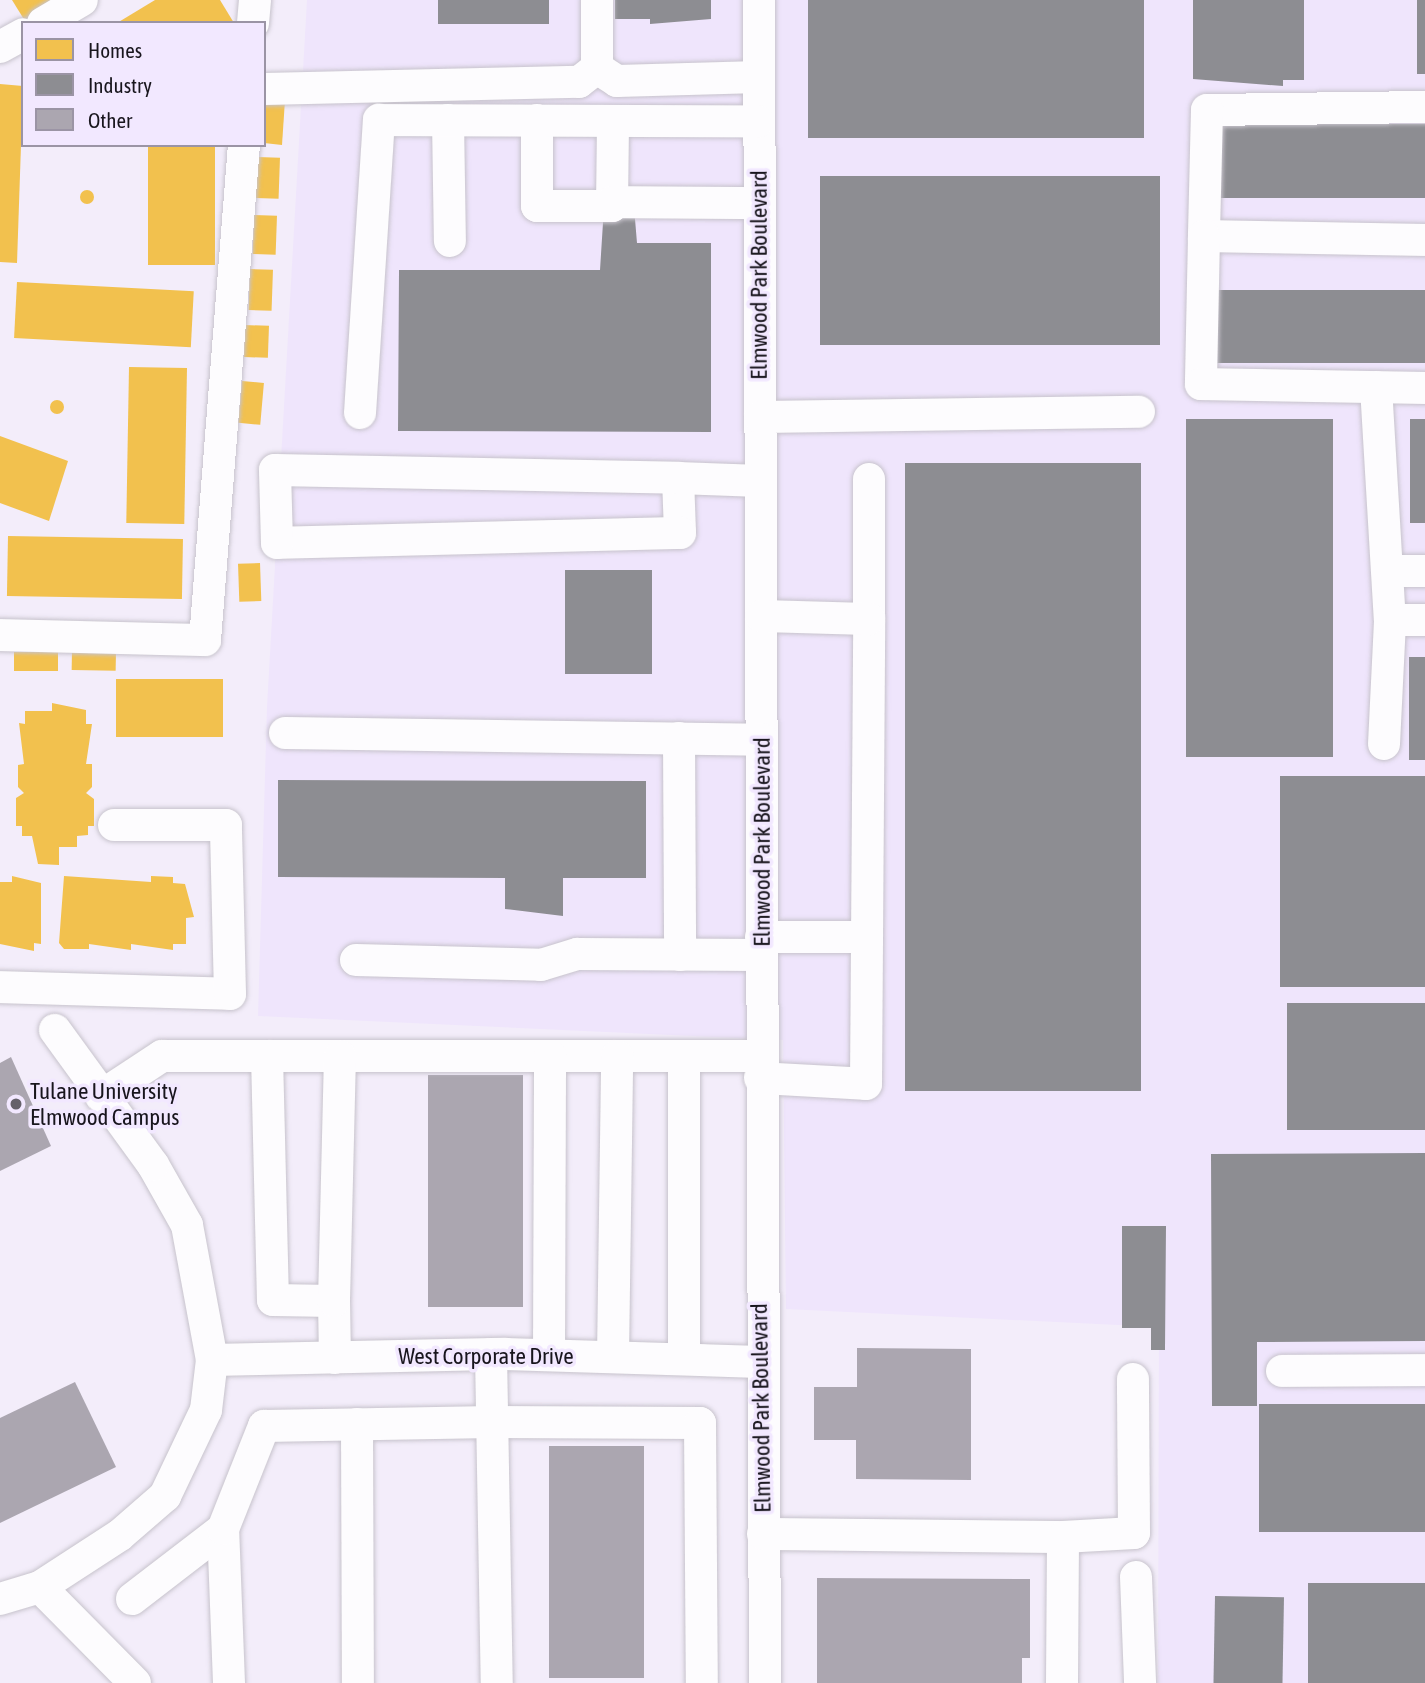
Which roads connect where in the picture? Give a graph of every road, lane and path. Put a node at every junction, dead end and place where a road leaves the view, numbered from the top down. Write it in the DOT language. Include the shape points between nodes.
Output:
graph roads {
  1 [pos="82,0"];
  2 [pos="255,0"];
  3 [pos="597,0"];
  4 [pos="759,0"];
  5 [pos="46,21"];
  6 [pos="253,21"];
  7 [pos="21,35"];
  8 [pos="0,47"];
  9 [pos="597,68"];
  10 [pos="759,77"];
  11 [pos="266,89"];
  12 [pos="1425,107"];
  13 [pos="448,120"];
  14 [pos="537,120"];
  15 [pos="613,121"];
  16 [pos="758,121"];
  17 [pos="244,147"];
  18 [pos="612,202"];
  19 [pos="758,203"];
  20 [pos="1204,236"];
  21 [pos="1425,240"];
  22 [pos="450,241"];
  23 [pos="1376,387"];
  24 [pos="1425,388"];
  25 [pos="1139,412"];
  26 [pos="360,413"];
  27 [pos="760,417"];
  28 [pos="678,478"];
  29 [pos="869,479"];
  30 [pos="760,481"];
  31 [pos="1388,571"];
  32 [pos="1425,572"];
  33 [pos="761,616"];
  34 [pos="869,619"];
  35 [pos="1390,620"];
  36 [pos="1425,620"];
  37 [pos="0,635"];
  38 [pos="285,733"];
  39 [pos="679,738"];
  40 [pos="762,740"];
  41 [pos="1384,744"];
  42 [pos="114,825"];
  43 [pos="865,937"];
  44 [pos="761,946"];
  45 [pos="680,955"];
  46 [pos="355,960"];
  47 [pos="0,987"];
  48 [pos="55,1030"];
  49 [pos="267,1056"];
  50 [pos="340,1056"];
  51 [pos="550,1056"];
  52 [pos="617,1056"];
  53 [pos="684,1056"];
  54 [pos="760,1067"];
  55 [pos="101,1096"];
  56 [pos="334,1301"];
  57 [pos="491,1354"];
  58 [pos="550,1355"];
  59 [pos="614,1357"];
  60 [pos="335,1358"];
  61 [pos="684,1359"];
  62 [pos="212,1360"];
  63 [pos="760,1362"];
  64 [pos="1425,1370"];
  65 [pos="1282,1371"];
  66 [pos="1133,1379"];
  67 [pos="493,1422"];
  68 [pos="357,1424"];
  69 [pos="223,1529"];
  70 [pos="763,1534"];
  71 [pos="1063,1537"];
  72 [pos="1136,1577"];
  73 [pos="40,1587"];
  74 [pos="0,1599"];
  75 [pos="132,1599"];
  76 [pos="135,1683"];
  77 [pos="229,1683"];
  78 [pos="358,1683"];
  79 [pos="496,1683"];
  80 [pos="702,1683"];
  81 [pos="765,1683"];
  82 [pos="1062,1683"];
  83 [pos="1140,1683"];
  1 -- 5 [label="street"];
  2 -- 6 [label="street"];
  3 -- 9 [label="street"];
  4 -- 10 [label="street, Elmwood Park Boulevard"];
  7 -- 8 [label="street"];
  9 -- 10 [label="street" via="617,81"];
  9 -- 11 [label="street" via="579,82"];
  10 -- 16 [label="street, Elmwood Park Boulevard"];
  12 -- 20 [label="street" via="1207,110"];
  13 -- 14 [label="street"];
  13 -- 22 [label="street"];
  13 -- 26 [label="street" via="379,120"];
  14 -- 15 [label="street"];
  14 -- 18 [label="street" via="537,206"];
  15 -- 16 [label="street"];
  15 -- 18 [label="street"];
  16 -- 19 [label="street, Elmwood Park Boulevard"];
  17 -- 37 [label="street" via="205,639"];
  18 -- 19 [label="street"];
  19 -- 27 [label="street, Elmwood Park Boulevard"];
  20 -- 21 [label="street"];
  20 -- 23 [label="street" via="1201,384"];
  23 -- 24 [label="street"];
  23 -- 31 [label="street"];
  25 -- 27 [label="street"];
  27 -- 30 [label="street, Elmwood Park Boulevard"];
  28 -- 28 [label="street" via="680,533 277,542 275,470"];
  28 -- 30 [label="street"];
  29 -- 34 [label="street"];
  30 -- 33 [label="street, Elmwood Park Boulevard"];
  31 -- 32 [label="street"];
  31 -- 35 [label="street"];
  33 -- 34 [label="street"];
  33 -- 40 [label="street, Elmwood Park Boulevard"];
  34 -- 43 [label="street"];
  35 -- 36 [label="street"];
  35 -- 41 [label="street"];
  38 -- 39 [label="street"];
  39 -- 40 [label="street"];
  39 -- 45 [label="street"];
  40 -- 44 [label="street, Elmwood Park Boulevard"];
  42 -- 47 [label="street" via="226,825 230,994"];
  43 -- 44 [label="street"];
  43 -- 54 [label="street" via="866,1084"];
  44 -- 45 [label="street"];
  44 -- 54 [label="street, Elmwood Park Boulevard"];
  45 -- 46 [label="street" via="577,954 541,965"];
  48 -- 55 [label="street"];
  49 -- 50 [label="street"];
  49 -- 55 [label="street" via="162,1056"];
  49 -- 56 [label="street" via="273,1300"];
  50 -- 51 [label="street"];
  50 -- 56 [label="street"];
  51 -- 52 [label="street"];
  51 -- 58 [label="street"];
  52 -- 53 [label="street"];
  52 -- 59 [label="street"];
  53 -- 54 [label="street"];
  53 -- 61 [label="street"];
  54 -- 63 [label="street, Elmwood Park Boulevard"];
  55 -- 62 [label="street" via="153,1165 187,1225"];
  56 -- 60 [label="street"];
  57 -- 58 [label="street, West Corporate Drive"];
  57 -- 60 [label="street, West Corporate Drive"];
  57 -- 67 [label="street"];
  58 -- 59 [label="street, West Corporate Drive"];
  59 -- 61 [label="street, West Corporate Drive"];
  60 -- 62 [label="street, West Corporate Drive"];
  61 -- 63 [label="street, West Corporate Drive"];
  62 -- 73 [label="street" via="206,1410 165,1496 120,1535"];
  63 -- 70 [label="street, Elmwood Park Boulevard"];
  64 -- 65 [label="street"];
  66 -- 71 [label="street" via="1134,1533"];
  67 -- 68 [label="street"];
  67 -- 79 [label="street"];
  67 -- 80 [label="street" via="700,1423"];
  68 -- 69 [label="street" via="264,1426"];
  68 -- 78 [label="street"];
  69 -- 75 [label="street"];
  69 -- 77 [label="street"];
  70 -- 71 [label="street"];
  70 -- 81 [label="street, Elmwood Park Boulevard"];
  71 -- 82 [label="street"];
  72 -- 83 [label="street"];
  73 -- 74 [label="street"];
  73 -- 76 [label="street"];
}
